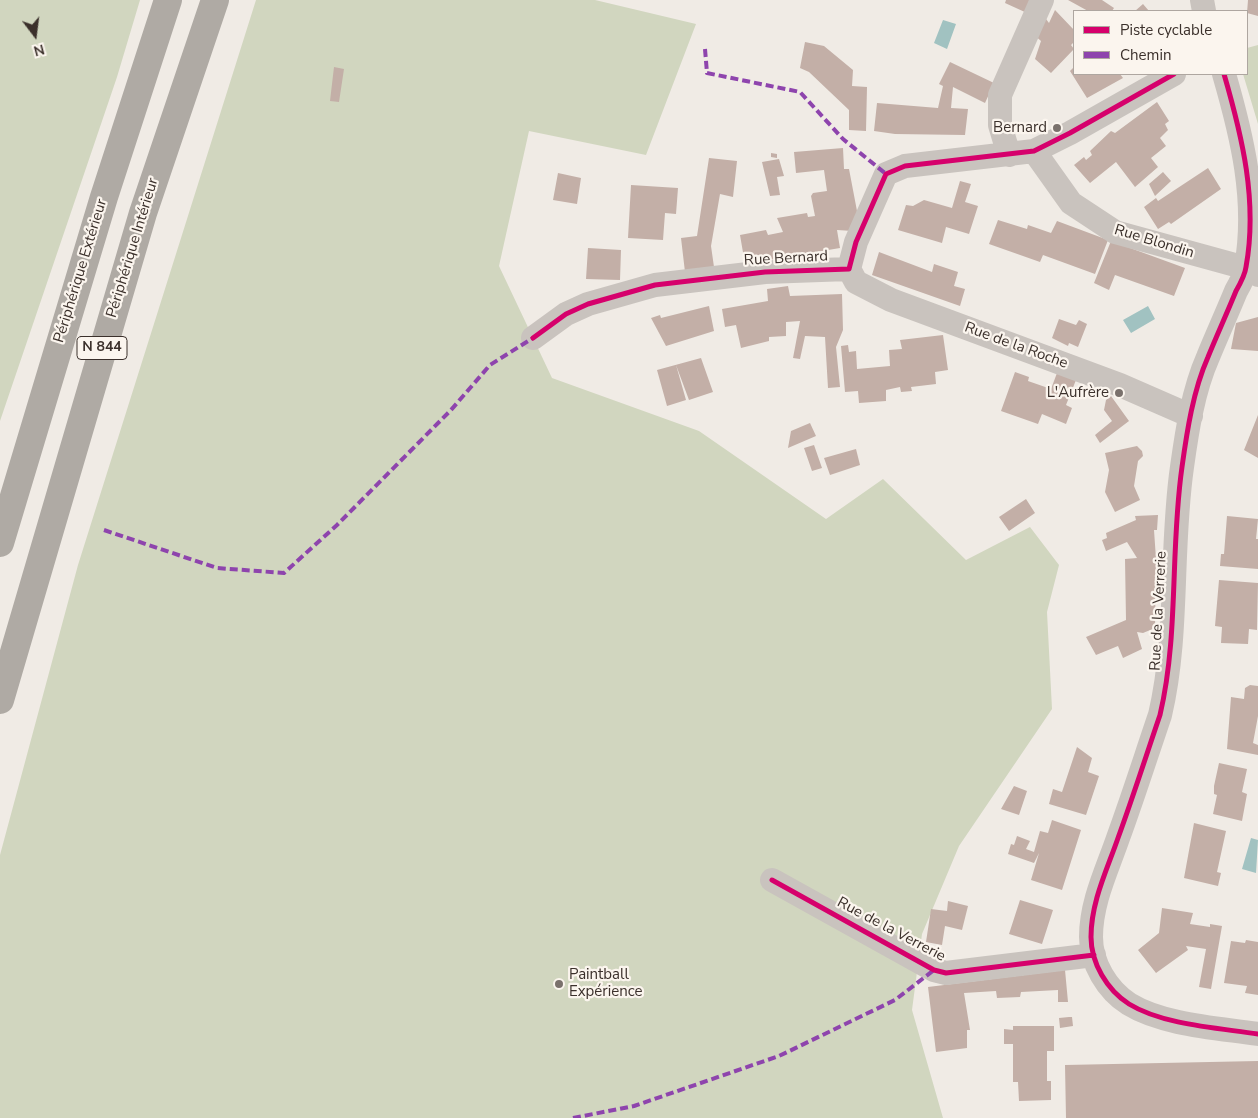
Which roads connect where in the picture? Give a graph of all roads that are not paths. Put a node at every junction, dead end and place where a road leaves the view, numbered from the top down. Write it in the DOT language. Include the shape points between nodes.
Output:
graph roads {
  1 [pos="168,0"];
  2 [pos="215,0"];
  3 [pos="1042,0"];
  4 [pos="1172,75"];
  5 [pos="1224,75"];
  6 [pos="1034,151"];
  7 [pos="1009,155"];
  8 [pos="849,269"];
  9 [pos="1252,272"];
  10 [pos="533,338"];
  11 [pos="1191,416"];
  12 [pos="0,543"];
  13 [pos="0,700"];
  14 [pos="772,880"];
  15 [pos="1094,955"];
  16 [pos="1258,1034"];
  1 -- 12 [label="highway, Périphérique Extérieur / N 844" via="95,225"];
  2 -- 13 [label="highway, Périphérique Intérieur / N 844" via="143,213"];
  3 -- 7 [label="street" via="1000,95 1000,124"];
  4 -- 6 [label="street, Rue Bernard"];
  5 -- 9 [label="street" via="1243,141 1249,180"];
  6 -- 7 [label="street, Rue Bernard"];
  6 -- 9 [label="street, Rue Blondin" via="1071,203 1114,232"];
  7 -- 8 [label="street, Rue Bernard" via="905,166 886,174 856,242"];
  8 -- 10 [label="street, Rue Bernard" via="764,272 655,285 588,304 566,314"];
  8 -- 11 [label="street, Rue de la Roche" via="856,282 891,300 1120,385"];
  9 -- 11 [label="street, Rue de la Verrerie" via="1206,360"];
  11 -- 15 [label="street, Rue de la Verrerie" via="1182,468 1174,558 1171,660 1166,689 1096,900 1091,938"];
  14 -- 15 [label="street, Rue de la Verrerie" via="934,970 946,973"];
  15 -- 16 [label="street, Rue de la Verrerie" via="1110,986 1119,996 1144,1011 1178,1021"];
}
